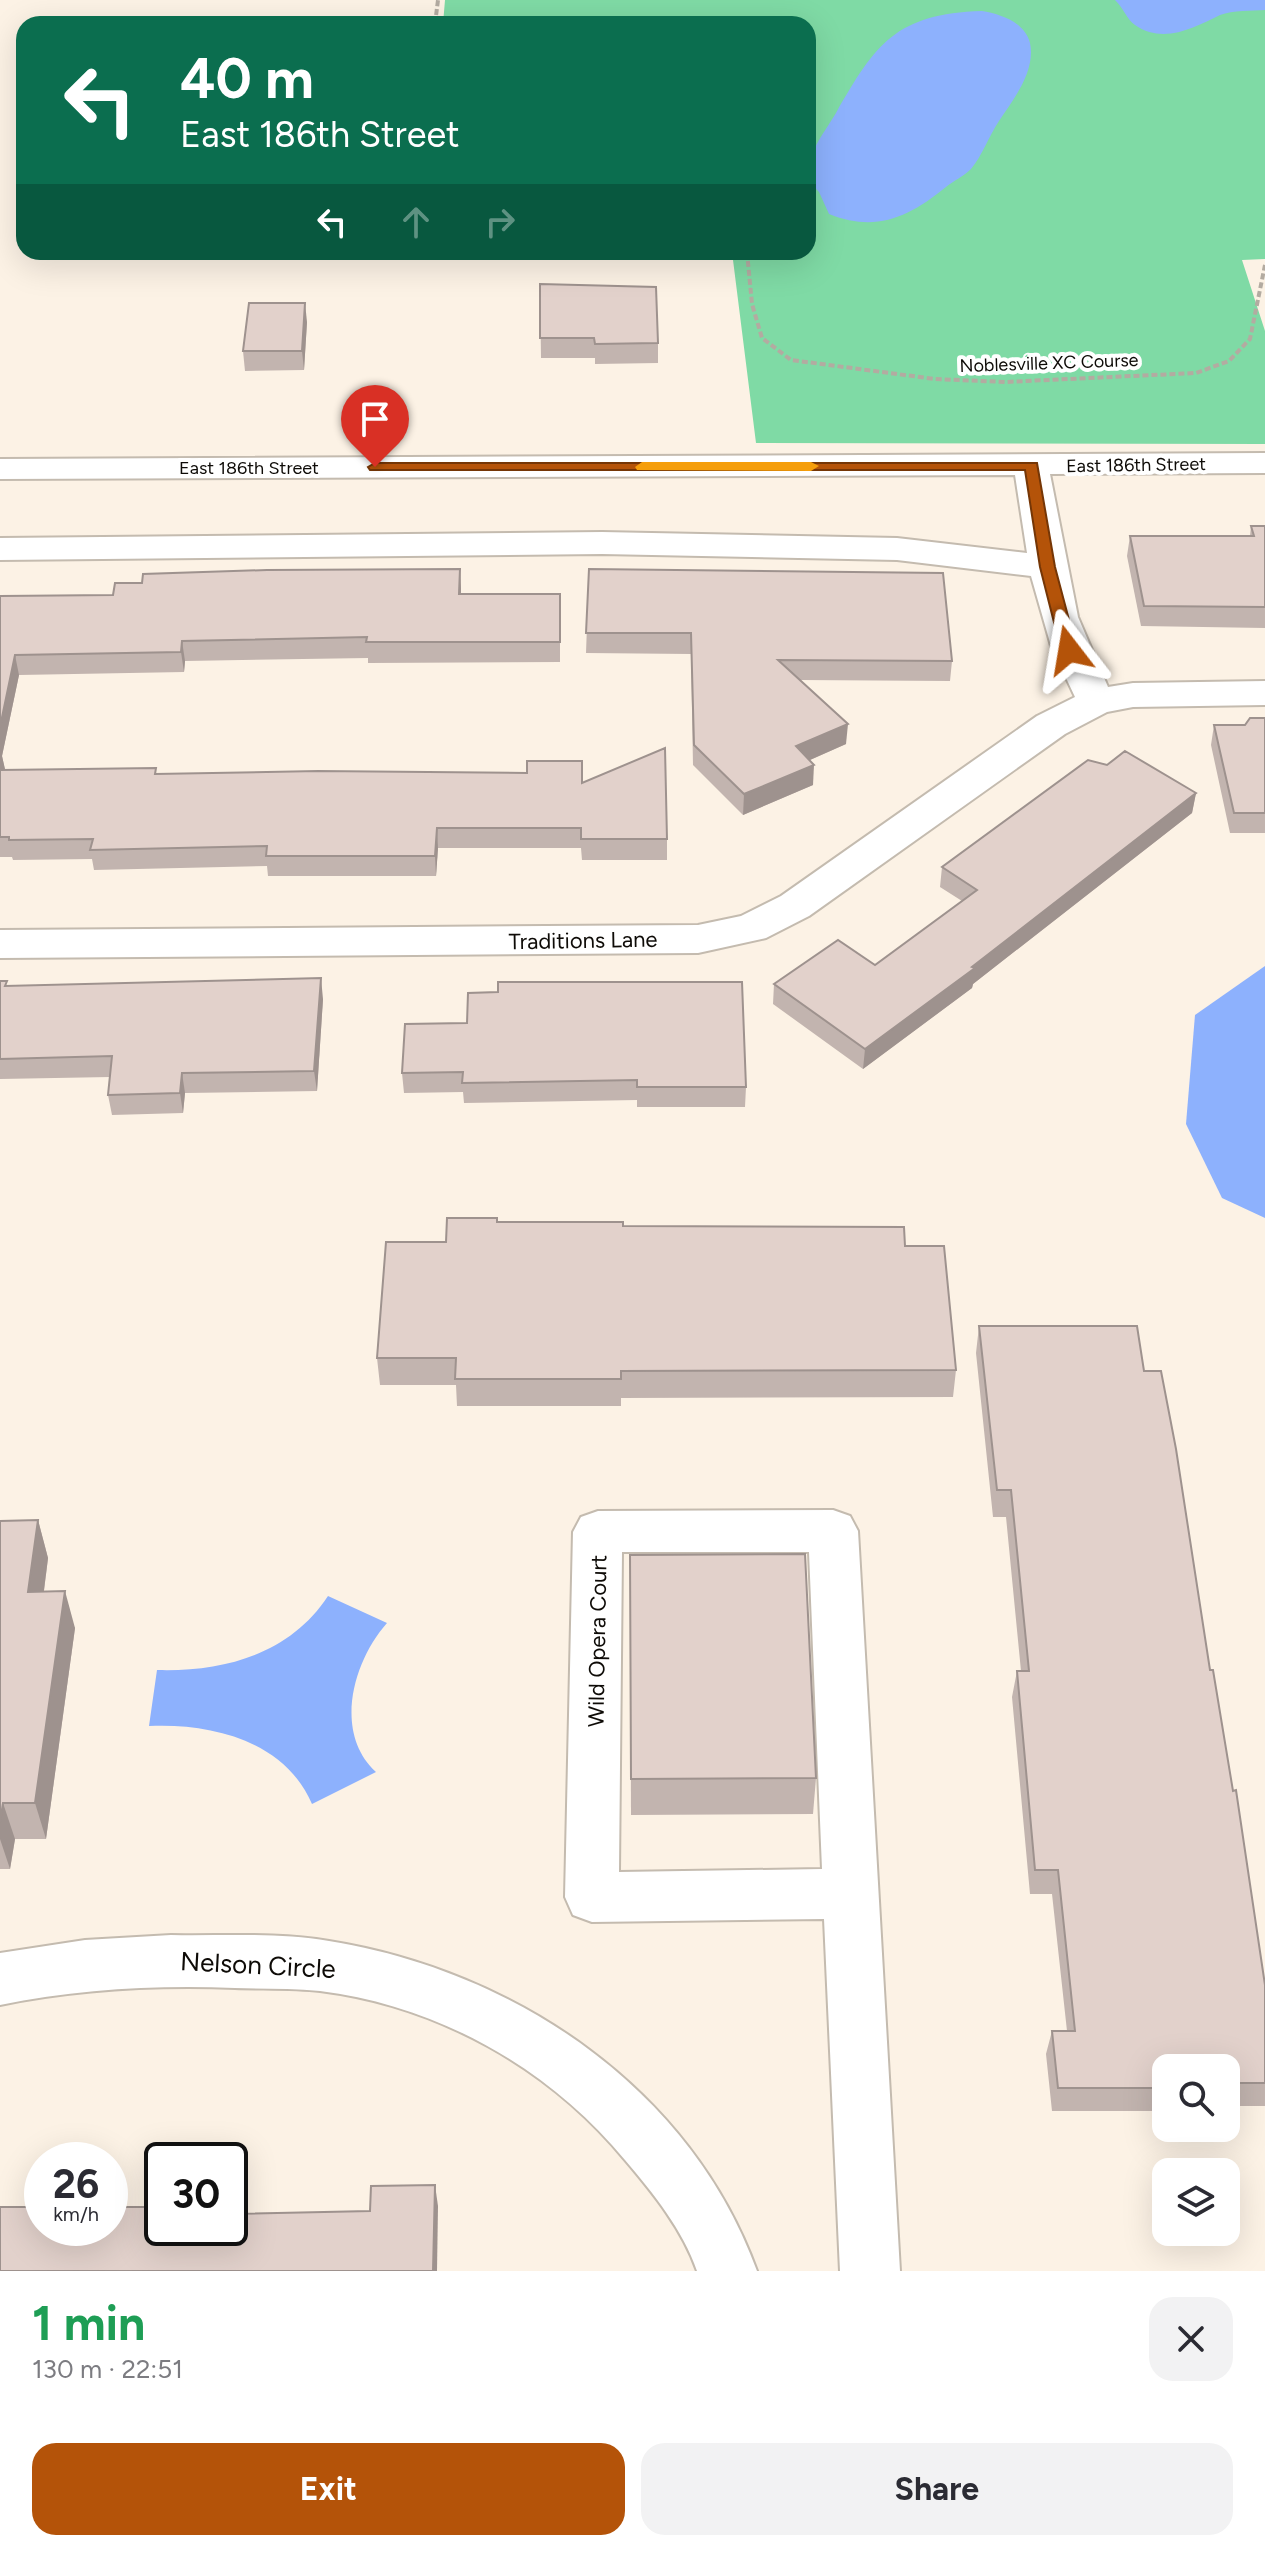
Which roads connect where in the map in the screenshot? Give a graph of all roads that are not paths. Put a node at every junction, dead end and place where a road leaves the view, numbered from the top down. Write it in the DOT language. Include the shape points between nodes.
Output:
graph roads {
  1 [pos="1265,463"];
  2 [pos="1031,466"];
  3 [pos="0,469"];
  4 [pos="0,549"];
  5 [pos="1048,567"];
  6 [pos="1265,693"];
  7 [pos="1097,701"];
  8 [pos="0,944"];
  9 [pos="850,1894"];
  10 [pos="0,1979"];
  11 [pos="727,2271"];
  12 [pos="870,2271"];
  1 -- 2 [label="street, East 186th Street"];
  2 -- 3 [label="street, East 186th Street"];
  2 -- 5 [label="street"];
  4 -- 5 [label="street" via="602,543 897,549"];
  5 -- 7 [label="street" via="1069,650"];
  6 -- 7 [label="street, Traditions Lane" via="1133,695"];
  7 -- 8 [label="street, Traditions Lane" via="1051,725 795,906 751,928 698,939"];
  9 -- 9 [label="street, Wild Opera Court" via="592,1897 598,1532 833,1531"];
  9 -- 12 [label="street, Wild Opera Court"];
  10 -- 11 [label="street, Nelson Circle" via="144,1959 331,1966 409,1985 496,2020 577,2070 633,2122 683,2187 720,2247"];
}
